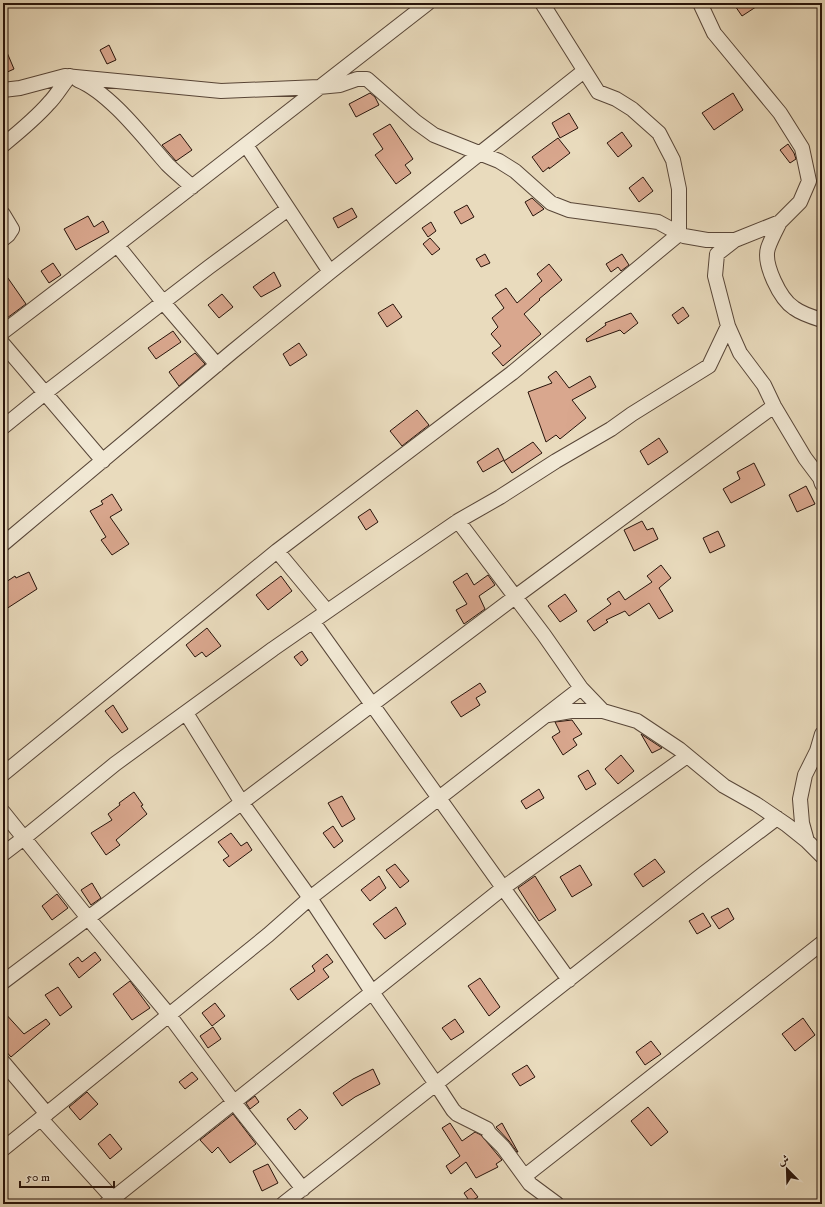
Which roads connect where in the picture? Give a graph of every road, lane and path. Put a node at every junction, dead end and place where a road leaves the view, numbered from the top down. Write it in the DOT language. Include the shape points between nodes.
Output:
graph roads {
  1 [pos="428,3"];
  2 [pos="542,3"];
  3 [pos="700,3"];
  4 [pos="584,71"];
  5 [pos="70,76"];
  6 [pos="319,88"];
  7 [pos="3,90"];
  8 [pos="246,144"];
  9 [pos="3,145"];
  10 [pos="479,154"];
  11 [pos="192,187"];
  12 [pos="288,208"];
  13 [pos="3,214"];
  14 [pos="780,222"];
  15 [pos="679,234"];
  16 [pos="3,239"];
  17 [pos="735,240"];
  18 [pos="117,245"];
  19 [pos="330,272"];
  20 [pos="163,302"];
  21 [pos="822,320"];
  22 [pos="728,326"];
  23 [pos="3,332"];
  24 [pos="3,344"];
  25 [pos="217,365"];
  26 [pos="45,393"];
  27 [pos="774,406"];
  28 [pos="3,427"];
  29 [pos="103,461"];
  30 [pos="822,484"];
  31 [pos="458,521"];
  32 [pos="3,544"];
  33 [pos="277,551"];
  34 [pos="515,597"];
  35 [pos="327,611"];
  36 [pos="313,622"];
  37 [pos="581,688"];
  38 [pos="373,704"];
  39 [pos="603,711"];
  40 [pos="186,713"];
  41 [pos="546,715"];
  42 [pos="822,734"];
  43 [pos="687,756"];
  44 [pos="3,774"];
  45 [pos="439,798"];
  46 [pos="242,803"];
  47 [pos="3,812"];
  48 [pos="777,818"];
  49 [pos="24,838"];
  50 [pos="808,841"];
  51 [pos="3,854"];
  52 [pos="822,856"];
  53 [pos="503,888"];
  54 [pos="310,898"];
  55 [pos="88,918"];
  56 [pos="822,943"];
  57 [pos="569,980"];
  58 [pos="3,982"];
  59 [pos="372,992"];
  60 [pos="169,1015"];
  61 [pos="3,1062"];
  62 [pos="436,1084"];
  63 [pos="234,1102"];
  64 [pos="44,1116"];
  65 [pos="3,1149"];
  66 [pos="524,1176"];
  67 [pos="303,1188"];
  68 [pos="112,1202"];
  69 [pos="283,1204"];
  70 [pos="557,1204"];
  1 -- 6 [label="street"];
  2 -- 4 [label="street"];
  3 -- 14 [label="street" via="714,33 780,113 802,148 809,181 800,202"];
  4 -- 10 [label="street"];
  4 -- 15 [label="street" via="598,92 632,108 659,133 673,160 679,189"];
  5 -- 6 [label="street" via="221,91"];
  5 -- 7 [label="street"];
  5 -- 9 [label="street" via="51,102"];
  5 -- 11 [label="street" via="103,96"];
  6 -- 8 [label="street"];
  6 -- 10 [label="street" via="367,79 434,135"];
  8 -- 11 [label="street"];
  8 -- 12 [label="street"];
  10 -- 15 [label="street" via="499,161 515,171 551,203 569,210 658,222"];
  10 -- 19 [label="street"];
  11 -- 18 [label="street"];
  12 -- 19 [label="street"];
  12 -- 20 [label="street"];
  13 -- 16 [label="street" via="12,229"];
  14 -- 17 [label="street"];
  14 -- 21 [label="street" via="768,249 769,268 781,294 792,307 810,317"];
  15 -- 17 [label="street" via="707,240"];
  15 -- 33 [label="street" via="512,373"];
  17 -- 22 [label="street" via="717,254 715,276"];
  18 -- 20 [label="street"];
  18 -- 23 [label="street"];
  19 -- 25 [label="street"];
  20 -- 25 [label="street"];
  20 -- 26 [label="street"];
  22 -- 27 [label="street" via="740,353 764,385"];
  22 -- 31 [label="street" via="709,366 611,429"];
  24 -- 26 [label="street"];
  25 -- 29 [label="street"];
  26 -- 28 [label="street"];
  26 -- 29 [label="street"];
  27 -- 30 [label="street"];
  27 -- 34 [label="street"];
  29 -- 32 [label="street"];
  31 -- 34 [label="street"];
  31 -- 35 [label="street"];
  33 -- 35 [label="street"];
  33 -- 44 [label="street"];
  34 -- 37 [label="street"];
  34 -- 38 [label="street"];
  35 -- 36 [label="street"];
  36 -- 38 [label="street"];
  36 -- 40 [label="street"];
  37 -- 39 [label="street"];
  37 -- 41 [label="street"];
  38 -- 45 [label="street"];
  38 -- 46 [label="street"];
  39 -- 41 [label="street" via="571,711"];
  39 -- 43 [label="street" via="636,721"];
  40 -- 46 [label="street"];
  40 -- 49 [label="street" via="115,764"];
  41 -- 45 [label="street"];
  42 -- 50 [label="street" via="805,775 800,800 802,823"];
  43 -- 48 [label="street" via="724,786"];
  43 -- 53 [label="street"];
  45 -- 53 [label="street"];
  45 -- 54 [label="street"];
  46 -- 54 [label="street"];
  46 -- 55 [label="street"];
  47 -- 49 [label="street"];
  48 -- 50 [label="street"];
  48 -- 57 [label="street"];
  49 -- 51 [label="street"];
  49 -- 55 [label="street"];
  50 -- 52 [label="street"];
  53 -- 57 [label="street"];
  53 -- 59 [label="street"];
  54 -- 59 [label="street"];
  54 -- 60 [label="street"];
  55 -- 58 [label="street"];
  55 -- 60 [label="street"];
  56 -- 66 [label="street"];
  57 -- 62 [label="street"];
  59 -- 62 [label="street"];
  59 -- 63 [label="street"];
  60 -- 63 [label="street"];
  60 -- 64 [label="street"];
  61 -- 64 [label="street"];
  62 -- 66 [label="street" via="457,1114 487,1129"];
  62 -- 67 [label="street"];
  63 -- 67 [label="street"];
  63 -- 68 [label="street"];
  64 -- 65 [label="street"];
  64 -- 68 [label="street"];
  66 -- 70 [label="street" via="530,1184"];
  67 -- 69 [label="street"];
}
